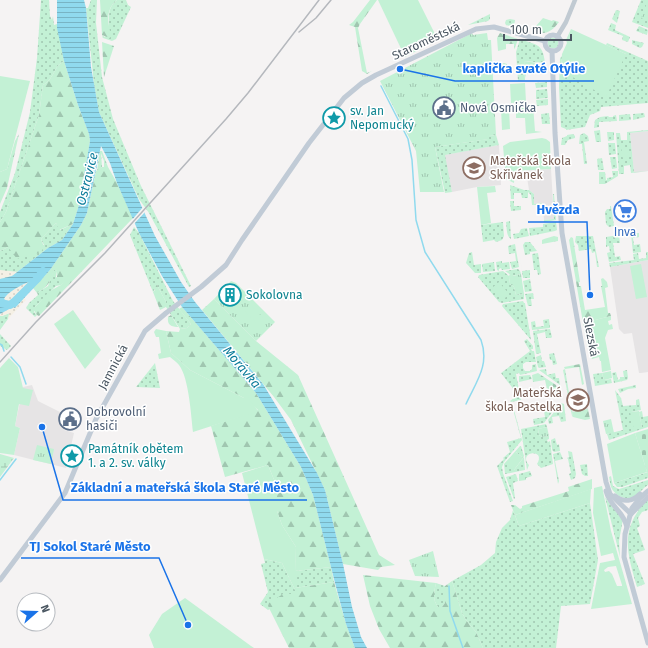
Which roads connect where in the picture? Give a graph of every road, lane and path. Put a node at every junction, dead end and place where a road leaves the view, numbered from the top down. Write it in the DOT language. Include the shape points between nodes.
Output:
graph roads {
  1 [pos="575,0"];
  2 [pos="557,37"];
  3 [pos="545,41"];
  4 [pos="552,51"];
  5 [pos="201,287"];
  6 [pos="606,482"];
  7 [pos="648,490"];
  8 [pos="648,497"];
  9 [pos="622,514"];
  10 [pos="630,514"];
  11 [pos="627,527"];
  12 [pos="0,580"];
  13 [pos="648,643"];
  1 -- 2 [label="street, Slezská"];
  2 -- 3 [label="main road" via="550,36"];
  2 -- 4 [label="main road, Slezská" via="561,45"];
  3 -- 4 [label="main road" via="546,47"];
  3 -- 5 [label="main road, Staroměstská" via="494,27 476,29 362,83 344,98 309,143 226,265"];
  4 -- 6 [label="main road, Slezská" via="562,233"];
  5 -- 12 [label="main road, Jamnická" via="151,324 140,338 96,419 65,493"];
  6 -- 7 [label="main road" via="612,493 622,500 633,499"];
  6 -- 9 [label="main road" via="608,497"];
  6 -- 10 [label="main road" via="610,494"];
  7 -- 10 [label="main road"];
  8 -- 10 [label="main road"];
  9 -- 10 [label="main road"];
  9 -- 11 [label="main road"];
  10 -- 11 [label="main road"];
  11 -- 13 [label="main road" via="624,557"];
}
